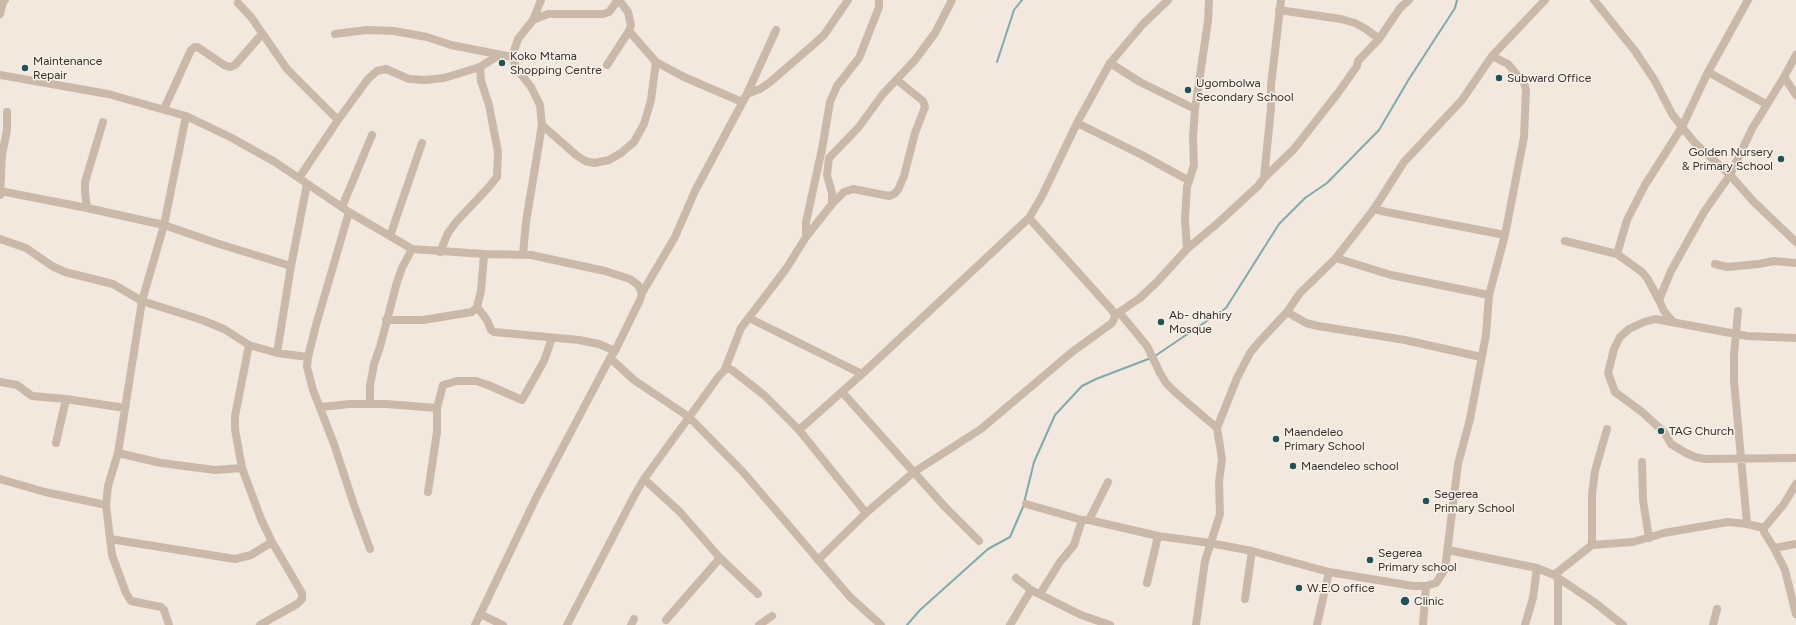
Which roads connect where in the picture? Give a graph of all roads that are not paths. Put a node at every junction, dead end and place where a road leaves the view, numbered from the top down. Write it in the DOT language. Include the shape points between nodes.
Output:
graph roads {
  1 [pos="5,0"];
  2 [pos="541,0"];
  3 [pos="618,0"];
  4 [pos="848,0"];
  5 [pos="879,0"];
  6 [pos="952,0"];
  7 [pos="1168,0"];
  8 [pos="1209,0"];
  9 [pos="1281,0"];
  10 [pos="1409,0"];
  11 [pos="1545,0"];
  12 [pos="1594,0"];
  13 [pos="1748,0"];
  14 [pos="238,3"];
  15 [pos="1279,10"];
  16 [pos="0,14"];
  17 [pos="533,20"];
  18 [pos="776,30"];
  19 [pos="629,31"];
  20 [pos="262,34"];
  21 [pos="335,34"];
  22 [pos="1379,39"];
  23 [pos="499,55"];
  24 [pos="1796,55"];
  25 [pos="1492,56"];
  26 [pos="512,57"];
  27 [pos="656,62"];
  28 [pos="1110,63"];
  29 [pos="607,65"];
  30 [pos="1794,65"];
  31 [pos="480,67"];
  32 [pos="1708,72"];
  33 [pos="0,75"];
  34 [pos="1784,77"];
  35 [pos="897,80"];
  36 [pos="747,94"];
  37 [pos="1796,95"];
  38 [pos="742,102"];
  39 [pos="1766,104"];
  40 [pos="164,109"];
  41 [pos="1196,109"];
  42 [pos="7,112"];
  43 [pos="186,116"];
  44 [pos="338,120"];
  45 [pos="103,122"];
  46 [pos="1077,123"];
  47 [pos="542,125"];
  48 [pos="1682,127"];
  49 [pos="372,135"];
  50 [pos="422,143"];
  51 [pos="1730,175"];
  52 [pos="299,178"];
  53 [pos="1264,178"];
  54 [pos="1188,180"];
  55 [pos="307,184"];
  56 [pos="0,192"];
  57 [pos="0,195"];
  58 [pos="832,204"];
  59 [pos="342,207"];
  60 [pos="87,208"];
  61 [pos="1374,209"];
  62 [pos="349,212"];
  63 [pos="1029,218"];
  64 [pos="164,225"];
  65 [pos="1505,235"];
  66 [pos="390,236"];
  67 [pos="806,237"];
  68 [pos="0,239"];
  69 [pos="1565,241"];
  70 [pos="1796,242"];
  71 [pos="412,249"];
  72 [pos="1186,249"];
  73 [pos="440,252"];
  74 [pos="484,254"];
  75 [pos="523,254"];
  76 [pos="1617,254"];
  77 [pos="1336,258"];
  78 [pos="1796,263"];
  79 [pos="1715,264"];
  80 [pos="291,266"];
  81 [pos="642,293"];
  82 [pos="1489,295"];
  83 [pos="1659,300"];
  84 [pos="142,301"];
  85 [pos="477,307"];
  86 [pos="1738,311"];
  87 [pos="1287,312"];
  88 [pos="1117,313"];
  89 [pos="749,318"];
  90 [pos="386,320"];
  91 [pos="1673,322"];
  92 [pos="1736,334"];
  93 [pos="552,338"];
  94 [pos="1796,338"];
  95 [pos="249,345"];
  96 [pos="276,353"];
  97 [pos="612,355"];
  98 [pos="308,357"];
  99 [pos="1482,357"];
  100 [pos="724,369"];
  101 [pos="862,374"];
  102 [pos="0,382"];
  103 [pos="842,392"];
  104 [pos="66,399"];
  105 [pos="370,404"];
  106 [pos="320,407"];
  107 [pos="125,408"];
  108 [pos="438,408"];
  109 [pos="689,417"];
  110 [pos="1217,428"];
  111 [pos="1607,429"];
  112 [pos="798,430"];
  113 [pos="56,443"];
  114 [pos="118,454"];
  115 [pos="1740,458"];
  116 [pos="1796,458"];
  117 [pos="1642,462"];
  118 [pos="242,468"];
  119 [pos="914,472"];
  120 [pos="0,479"];
  121 [pos="644,479"];
  122 [pos="1108,482"];
  123 [pos="1796,484"];
  124 [pos="428,492"];
  125 [pos="1026,504"];
  126 [pos="106,505"];
  127 [pos="866,513"];
  128 [pos="1085,520"];
  129 [pos="1747,524"];
  130 [pos="1764,528"];
  131 [pos="1158,536"];
  132 [pos="1649,538"];
  133 [pos="110,539"];
  134 [pos="979,541"];
  135 [pos="272,542"];
  136 [pos="1210,543"];
  137 [pos="1796,544"];
  138 [pos="1592,545"];
  139 [pos="370,548"];
  140 [pos="1774,548"];
  141 [pos="1448,550"];
  142 [pos="1252,551"];
  143 [pos="720,558"];
  144 [pos="818,560"];
  145 [pos="1537,568"];
  146 [pos="1328,572"];
  147 [pos="1556,577"];
  148 [pos="1016,578"];
  149 [pos="1147,583"];
  150 [pos="1426,586"];
  151 [pos="1031,590"];
  152 [pos="758,594"];
  153 [pos="1040,594"];
  154 [pos="1245,599"];
  155 [pos="1717,610"];
  156 [pos="480,614"];
  157 [pos="1796,614"];
  158 [pos="772,616"];
  159 [pos="666,620"];
  160 [pos="169,625"];
  161 [pos="260,625"];
  162 [pos="475,625"];
  163 [pos="503,625"];
  164 [pos="567,625"];
  165 [pos="759,625"];
  166 [pos="881,625"];
  167 [pos="1010,625"];
  168 [pos="1110,625"];
  169 [pos="1196,625"];
  170 [pos="1316,625"];
  171 [pos="1423,625"];
  172 [pos="1525,625"];
  173 [pos="1558,625"];
  174 [pos="1623,625"];
  175 [pos="1713,625"];
  1 -- 16 [label="street"];
  2 -- 17 [label="street"];
  3 -- 17 [label="street" via="609,12 604,14 548,14"];
  3 -- 19 [label="street" via="628,12 631,25"];
  4 -- 36 [label="street" via="824,35 769,83"];
  5 -- 67 [label="street" via="879,7 863,48 837,86 830,102 805,224"];
  6 -- 35 [label="street" via="935,33"];
  7 -- 28 [label="street" via="1143,24"];
  8 -- 41 [label="street"];
  9 -- 15 [label="street"];
  10 -- 22 [label="street" via="1400,8"];
  11 -- 25 [label="street"];
  12 -- 48 [label="street" via="1635,51"];
  13 -- 32 [label="street"];
  14 -- 20 [label="street"];
  15 -- 22 [label="street" via="1341,19 1361,26"];
  15 -- 53 [label="street"];
  17 -- 26 [label="street" via="518,39"];
  18 -- 36 [label="street"];
  19 -- 27 [label="street"];
  19 -- 29 [label="street"];
  20 -- 40 [label="street" via="236,65 230,67 199,48 190,50"];
  20 -- 44 [label="street" via="287,69"];
  21 -- 23 [label="street" via="367,30 394,31"];
  22 -- 53 [label="street" via="1358,61 1338,93 1294,149"];
  23 -- 26 [label="street"];
  23 -- 31 [label="street"];
  24 -- 30 [label="street"];
  25 -- 61 [label="street" via="1462,100 1404,162"];
  25 -- 65 [label="street" via="1508,64 1524,83 1526,90 1524,137"];
  26 -- 47 [label="street" via="517,69 532,87 540,105"];
  27 -- 38 [label="street"];
  27 -- 47 [label="street" via="651,100 644,124 634,142 609,160 594,163 585,161"];
  28 -- 41 [label="street" via="1140,82"];
  28 -- 46 [label="street"];
  30 -- 34 [label="street"];
  31 -- 44 [label="street" via="444,78 416,81 386,69 377,71"];
  31 -- 73 [label="street" via="498,152 497,177 452,228"];
  32 -- 39 [label="street"];
  32 -- 48 [label="street"];
  33 -- 40 [label="street" via="80,88"];
  34 -- 37 [label="street"];
  34 -- 39 [label="street"];
  35 -- 58 [label="street" via="858,128 829,158 827,176"];
  35 -- 58 [label="street" via="922,101 925,107 898,190 889,196 853,189 844,192"];
  36 -- 38 [label="street"];
  38 -- 81 [label="street" via="695,191 675,237"];
  39 -- 51 [label="street"];
  40 -- 43 [label="street"];
  41 -- 54 [label="street" via="1194,165"];
  42 -- 56 [label="street"];
  43 -- 52 [label="street" via="230,137"];
  43 -- 64 [label="street"];
  44 -- 52 [label="street"];
  45 -- 60 [label="street" via="85,182"];
  46 -- 54 [label="street"];
  46 -- 63 [label="street"];
  47 -- 75 [label="street"];
  48 -- 51 [label="street" via="1695,143"];
  48 -- 76 [label="street" via="1645,185 1628,220"];
  49 -- 59 [label="street"];
  50 -- 66 [label="street"];
  51 -- 70 [label="street"];
  51 -- 83 [label="street" via="1704,212 1671,271"];
  52 -- 55 [label="street"];
  53 -- 72 [label="street" via="1219,222"];
  54 -- 72 [label="street"];
  55 -- 59 [label="street"];
  55 -- 80 [label="street"];
  56 -- 57 [label="street"];
  56 -- 60 [label="street"];
  58 -- 67 [label="street"];
  59 -- 62 [label="street"];
  60 -- 64 [label="street"];
  61 -- 65 [label="street"];
  61 -- 77 [label="street"];
  62 -- 66 [label="street"];
  62 -- 98 [label="street"];
  63 -- 88 [label="street"];
  63 -- 101 [label="street"];
  64 -- 80 [label="street" via="216,244"];
  64 -- 84 [label="street"];
  65 -- 82 [label="street"];
  66 -- 71 [label="street"];
  67 -- 89 [label="street" via="786,269"];
  68 -- 84 [label="street" via="26,248 58,269 113,284"];
  69 -- 76 [label="street"];
  71 -- 73 [label="street"];
  71 -- 90 [label="street" via="402,268"];
  72 -- 88 [label="street" via="1140,298"];
  73 -- 74 [label="street"];
  74 -- 75 [label="street"];
  74 -- 85 [label="street"];
  75 -- 81 [label="street" via="605,271 631,280 638,285"];
  76 -- 83 [label="street" via="1642,272"];
  77 -- 82 [label="street" via="1391,276"];
  77 -- 87 [label="street" via="1300,293"];
  78 -- 79 [label="street" via="1774,261 1727,267"];
  80 -- 96 [label="street"];
  81 -- 97 [label="street"];
  82 -- 99 [label="street" via="1489,315"];
  83 -- 91 [label="street"];
  84 -- 95 [label="street" via="224,329"];
  84 -- 107 [label="street"];
  85 -- 90 [label="street" via="472,312 442,317 408,321"];
  85 -- 93 [label="street" via="494,332"];
  86 -- 92 [label="street"];
  87 -- 99 [label="street" via="1306,323 1318,326 1405,340"];
  87 -- 110 [label="street" via="1250,353"];
  88 -- 110 [label="street" via="1147,346 1166,382"];
  88 -- 119 [label="street" via="1112,323 1072,352 981,429"];
  89 -- 100 [label="street"];
  89 -- 101 [label="street"];
  90 -- 105 [label="street" via="374,364"];
  91 -- 92 [label="street"];
  91 -- 115 [label="street" via="1655,319 1644,322 1629,329 1620,337 1608,373 1615,392 1655,423 1678,450 1705,459"];
  92 -- 94 [label="street"];
  92 -- 115 [label="street" via="1734,381"];
  93 -- 97 [label="street" via="599,344"];
  93 -- 108 [label="street" via="544,361 522,400 481,382 457,381 443,385"];
  95 -- 96 [label="street"];
  95 -- 118 [label="street" via="235,416"];
  96 -- 98 [label="street"];
  97 -- 109 [label="street" via="634,380"];
  97 -- 156 [label="street" via="536,498"];
  98 -- 106 [label="street" via="308,374"];
  99 -- 141 [label="street" via="1458,464"];
  100 -- 109 [label="street"];
  100 -- 112 [label="street" via="729,368 758,391"];
  101 -- 103 [label="street"];
  102 -- 104 [label="street" via="17,385 32,396"];
  103 -- 112 [label="street"];
  103 -- 119 [label="street"];
  104 -- 107 [label="street"];
  104 -- 113 [label="street"];
  105 -- 106 [label="street"];
  105 -- 108 [label="street"];
  106 -- 139 [label="street"];
  107 -- 114 [label="street"];
  108 -- 124 [label="street"];
  109 -- 121 [label="street"];
  109 -- 144 [label="street" via="743,472"];
  110 -- 136 [label="street" via="1222,459 1219,482 1220,514"];
  111 -- 138 [label="street" via="1595,471 1592,494"];
  112 -- 127 [label="street"];
  114 -- 118 [label="street" via="215,470"];
  114 -- 126 [label="street" via="108,486"];
  115 -- 116 [label="street"];
  115 -- 129 [label="street"];
  117 -- 132 [label="street" via="1643,500"];
  118 -- 135 [label="street"];
  119 -- 127 [label="street"];
  119 -- 134 [label="street"];
  120 -- 126 [label="street"];
  121 -- 143 [label="street" via="680,512"];
  121 -- 164 [label="street"];
  122 -- 128 [label="street"];
  123 -- 130 [label="street" via="1784,504"];
  125 -- 128 [label="street"];
  126 -- 133 [label="street"];
  127 -- 144 [label="street"];
  128 -- 131 [label="street"];
  128 -- 153 [label="street" via="1074,545"];
  129 -- 130 [label="street"];
  129 -- 132 [label="street" via="1728,522 1681,529"];
  130 -- 140 [label="street"];
  131 -- 136 [label="street"];
  131 -- 149 [label="street"];
  132 -- 138 [label="street" via="1620,544"];
  133 -- 135 [label="street" via="235,559 251,555"];
  133 -- 160 [label="street" via="112,555 129,598 134,602 161,607"];
  135 -- 161 [label="street" via="302,593 302,599"];
  136 -- 142 [label="street"];
  136 -- 169 [label="street"];
  137 -- 140 [label="street"];
  138 -- 147 [label="street"];
  140 -- 157 [label="street" via="1785,570"];
  141 -- 145 [label="street"];
  141 -- 150 [label="street" via="1446,569 1436,583"];
  142 -- 146 [label="street"];
  142 -- 154 [label="street"];
  143 -- 152 [label="street"];
  143 -- 159 [label="street"];
  144 -- 166 [label="street" via="850,597"];
  145 -- 147 [label="street"];
  145 -- 172 [label="street" via="1533,598"];
  146 -- 150 [label="street"];
  146 -- 170 [label="street"];
  147 -- 173 [label="street"];
  147 -- 174 [label="street"];
  148 -- 151 [label="street"];
  150 -- 171 [label="street"];
  151 -- 153 [label="street"];
  151 -- 167 [label="street"];
  153 -- 168 [label="street" via="1081,615"];
  155 -- 175 [label="street"];
  156 -- 162 [label="street"];
  156 -- 163 [label="street"];
  158 -- 165 [label="street"];
}
